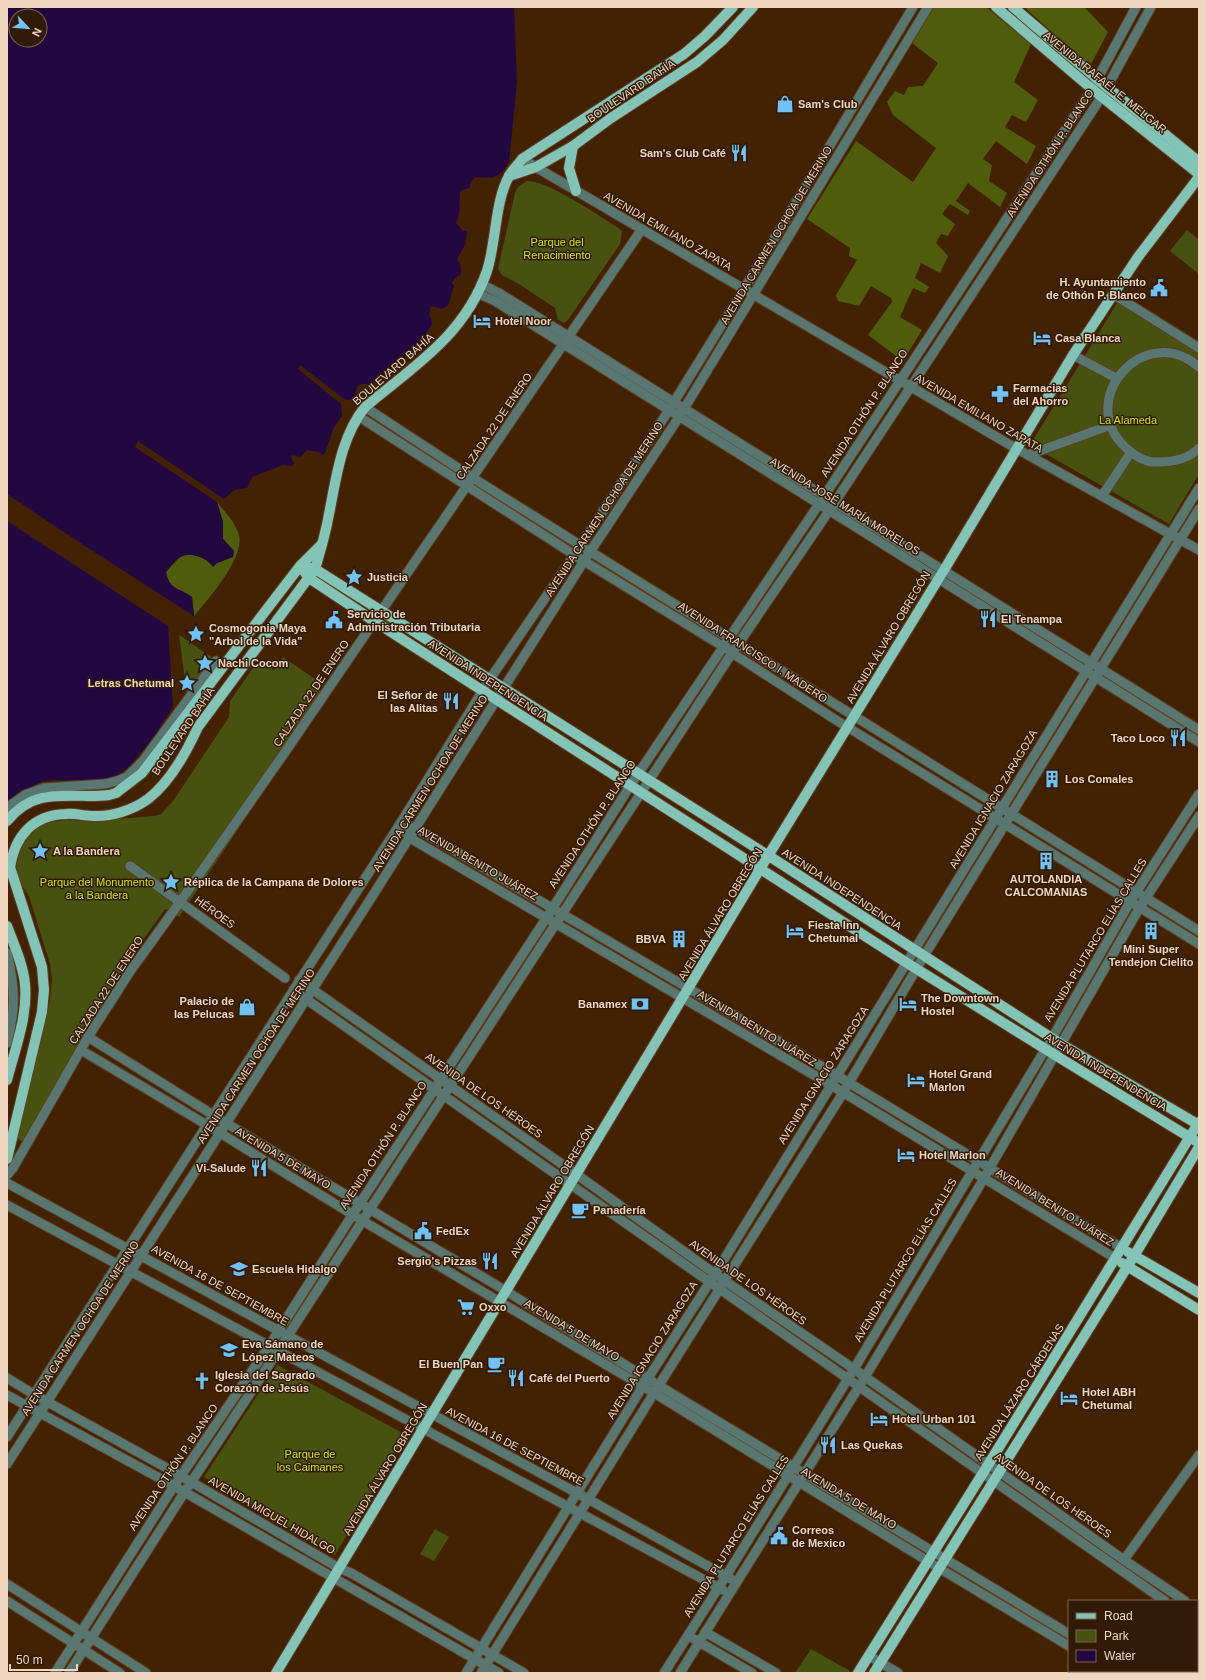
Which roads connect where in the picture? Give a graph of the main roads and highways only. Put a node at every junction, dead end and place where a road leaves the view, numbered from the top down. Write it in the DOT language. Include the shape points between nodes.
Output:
graph roads {
  1 [pos="733,7"];
  2 [pos="752,7"];
  3 [pos="996,7"];
  4 [pos="1012,7"];
  5 [pos="1095,84"];
  6 [pos="1105,91"];
  7 [pos="602,106"];
  8 [pos="611,118"];
  9 [pos="573,146"];
  10 [pos="1199,162"];
  11 [pos="1199,174"];
  12 [pos="509,176"];
  13 [pos="1199,178"];
  14 [pos="576,191"];
  15 [pos="323,543"];
  16 [pos="300,566"];
  17 [pos="315,569"];
  18 [pos="310,578"];
  19 [pos="231,655"];
  20 [pos="243,664"];
  21 [pos="7,821"];
  22 [pos="769,856"];
  23 [pos="760,869"];
  24 [pos="798,874"];
  25 [pos="789,888"];
  26 [pos="869,920"];
  27 [pos="7,926"];
  28 [pos="861,934"];
  29 [pos="25,1009"];
  30 [pos="42,1012"];
  31 [pos="7,1080"];
  32 [pos="1198,1124"];
  33 [pos="1190,1137"];
  34 [pos="1199,1143"];
  35 [pos="1199,1148"];
  36 [pos="7,1159"];
  37 [pos="1122,1248"];
  38 [pos="1134,1256"];
  39 [pos="1116,1258"];
  40 [pos="1127,1266"];
  41 [pos="1195,1291"];
  42 [pos="1184,1301"];
  43 [pos="1199,1310"];
  44 [pos="860,1670"];
  45 [pos="276,1673"];
  46 [pos="874,1673"];
  1 -- 7 [label="main road, BOULEVARD BAHÍA" via="684,54"];
  2 -- 8 [label="main road, BOULEVARD BAHÍA" via="723,40 698,62"];
  3 -- 5 [label="main road, AVENIDA RAFAÉL E. MELGAR"];
  4 -- 5 [label="main road, AVENIDA RAFAÉL E. MELGAR"];
  5 -- 6 [label="main road, AVENIDA RAFAÉL E. MELGAR"];
  6 -- 10 [label="main road, AVENIDA RAFAÉL E. MELGAR"];
  6 -- 11 [label="main road, AVENIDA RAFAÉL E. MELGAR"];
  7 -- 8 [label="main road"];
  7 -- 12 [label="main road, BOULEVARD BAHÍA" via="522,159"];
  8 -- 9 [label="main road, BOULEVARD BAHÍA"];
  9 -- 12 [label="main road, BOULEVARD BAHÍA" via="536,167"];
  9 -- 14 [label="main road" via="569,168"];
  12 -- 15 [label="main road, BOULEVARD BAHÍA" via="487,269 479,288 452,332 431,354 365,407 348,435 335,480"];
  13 -- 22 [label="main road, AVENIDA ÁLVARO OBREGÓN" via="1138,257 1073,355"];
  15 -- 16 [label="main road, BOULEVARD BAHÍA"];
  15 -- 17 [label="main road, BOULEVARD BAHÍA"];
  16 -- 17 [label="main road, AVENIDA INDEPENDENCIA"];
  16 -- 18 [label="main road, AVENIDA INDEPENDENCIA"];
  16 -- 19 [label="main road, BOULEVARD BAHÍA"];
  17 -- 18 [label="main road, BOULEVARD BAHÍA"];
  17 -- 22 [label="main road, AVENIDA INDEPENDENCIA"];
  18 -- 20 [label="main road, BOULEVARD BAHÍA"];
  18 -- 23 [label="main road, AVENIDA INDEPENDENCIA"];
  19 -- 20 [label="main road"];
  19 -- 21 [label="main road, BOULEVARD BAHÍA" via="156,756 128,785 116,793 104,796 40,797 24,806"];
  20 -- 30 [label="main road, BOULEVARD BAHÍA" via="198,727 187,751 160,788 147,800 114,814 67,814 49,817 37,821 17,841 10,867 42,967"];
  22 -- 23 [label="main road, AVENIDA ÁLVARO OBREGÓN"];
  22 -- 24 [label="main road, AVENIDA INDEPENDENCIA"];
  23 -- 25 [label="main road, AVENIDA INDEPENDENCIA"];
  23 -- 45 [label="main road, AVENIDA ÁLVARO OBREGÓN"];
  24 -- 25 [label="main road"];
  24 -- 26 [label="main road, AVENIDA INDEPENDENCIA"];
  25 -- 28 [label="main road, AVENIDA INDEPENDENCIA"];
  26 -- 28 [label="main road"];
  26 -- 32 [label="main road, AVENIDA INDEPENDENCIA" via="1061,1044"];
  27 -- 29 [label="main road" via="20,961 25,984"];
  28 -- 33 [label="main road, AVENIDA INDEPENDENCIA"];
  29 -- 30 [label="main road"];
  29 -- 31 [label="main road"];
  30 -- 36 [label="main road, BOULEVARD BAHÍA"];
  32 -- 33 [label="main road, AVENIDA LÁZARO CÁRDENAS"];
  33 -- 34 [label="main road, AVENIDA INDEPENDENCIA"];
  33 -- 37 [label="main road, AVENIDA LÁZARO CÁRDENAS"];
  35 -- 38 [label="main road"];
  37 -- 38 [label="main road, AVENIDA BENITO JUÁREZ"];
  37 -- 39 [label="main road, AVENIDA LÁZARO CÁRDENAS"];
  38 -- 40 [label="main road"];
  38 -- 41 [label="main road, AVENIDA BENITO JUÁREZ"];
  39 -- 40 [label="main road, AVENIDA BENITO JUÁREZ"];
  39 -- 44 [label="main road, AVENIDA LÁZARO CÁRDENAS"];
  40 -- 42 [label="main road, AVENIDA BENITO JUÁREZ"];
  40 -- 46 [label="main road"];
  41 -- 42 [label="main road"];
  42 -- 43 [label="main road, AVENIDA BENITO JUÁREZ"];
}
